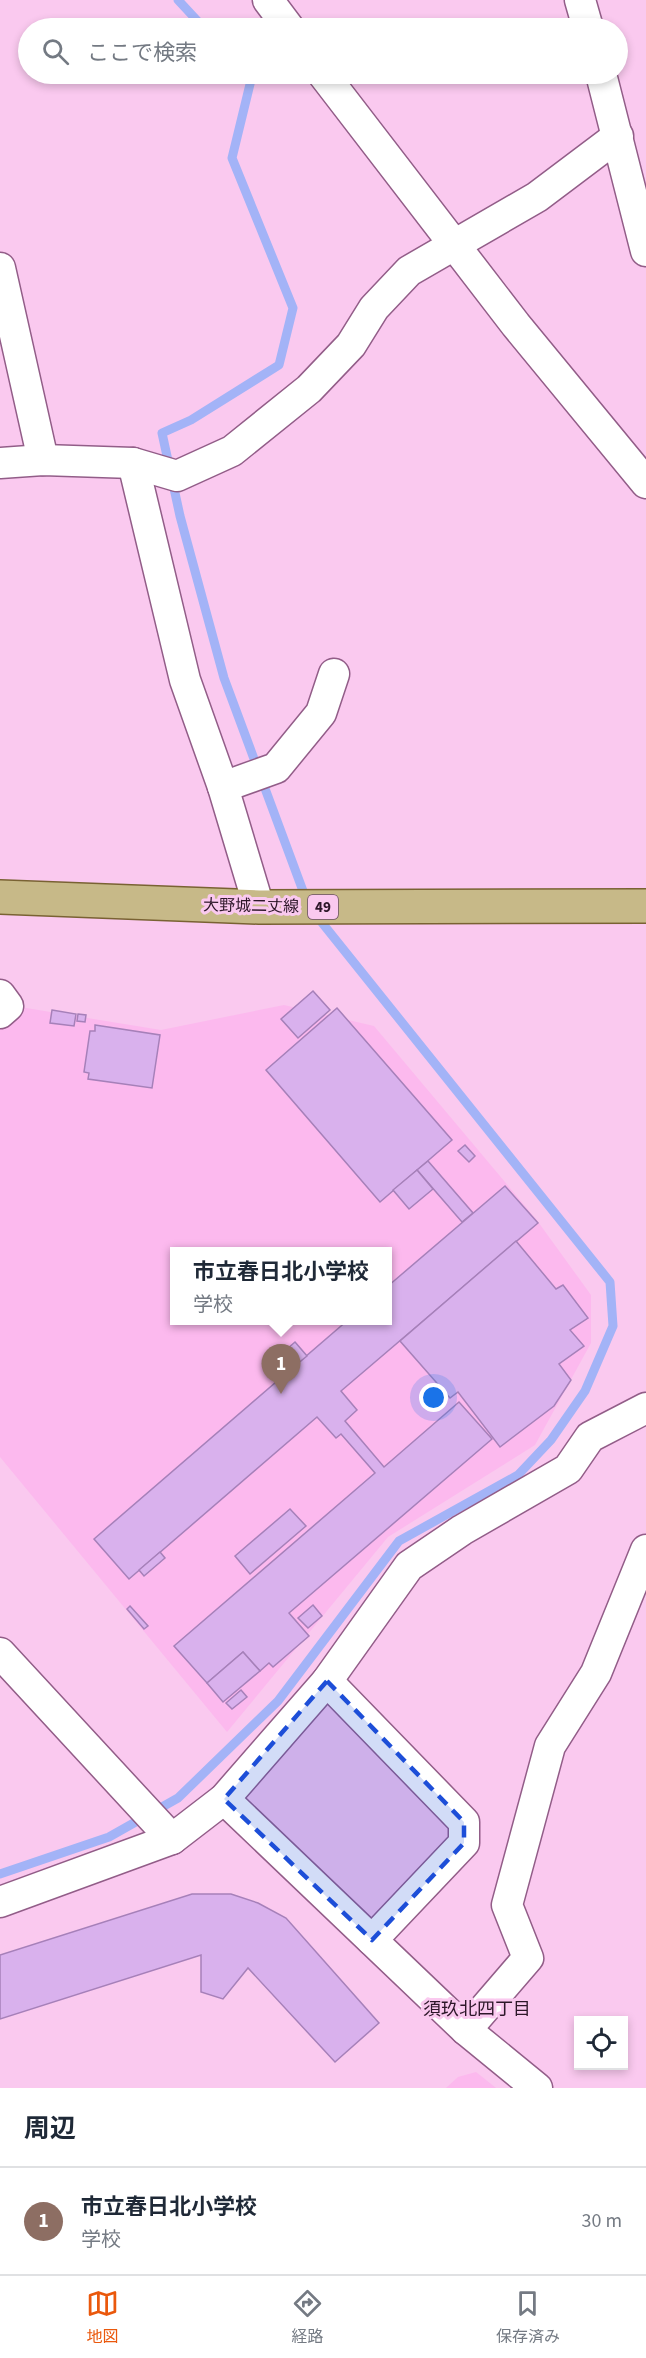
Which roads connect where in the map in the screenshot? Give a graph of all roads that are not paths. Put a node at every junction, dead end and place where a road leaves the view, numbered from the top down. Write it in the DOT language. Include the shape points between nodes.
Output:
graph roads {
  1 [pos="268,0"];
  2 [pos="580,0"];
  3 [pos="282,18"];
  4 [pos="585,18"];
  5 [pos="331,84"];
  6 [pos="603,84"];
  7 [pos="618,136"];
  8 [pos="455,244"];
  9 [pos="646,251"];
  10 [pos="0,268"];
  11 [pos="43,460"];
  12 [pos="0,463"];
  13 [pos="133,463"];
  14 [pos="646,483"];
  15 [pos="334,674"];
  16 [pos="223,787"];
  17 [pos="0,897"];
  18 [pos="646,906"];
  19 [pos="259,907"];
  20 [pos="0,995"];
  21 [pos="0,1013"];
  22 [pos="646,1408"];
  23 [pos="646,1550"];
  24 [pos="640,1589"];
  25 [pos="0,1653"];
  26 [pos="327,1680"];
  27 [pos="224,1799"];
  28 [pos="172,1839"];
  29 [pos="0,1902"];
  30 [pos="372,1941"];
  31 [pos="466,2030"];
  32 [pos="537,2088"];
  1 -- 3 [label="street"];
  2 -- 4 [label="street"];
  5 -- 8 [label="street"];
  6 -- 7 [label="street"];
  7 -- 8 [label="street" via="537,197"];
  7 -- 9 [label="street"];
  8 -- 13 [label="street" via="410,271 374,308 351,345 309,389 232,451 177,476"];
  8 -- 14 [label="street"];
  10 -- 11 [label="street"];
  11 -- 12 [label="street"];
  11 -- 13 [label="street"];
  13 -- 16 [label="street" via="185,680"];
  15 -- 16 [label="street" via="321,713 276,768"];
  16 -- 19 [label="street"];
  17 -- 19 [label="main road, 大野城二丈線 / 49"];
  18 -- 19 [label="main road, 大野城二丈線 / 49"];
  20 -- 21 [label="street" via="8,1006"];
  22 -- 26 [label="street" via="590,1437 568,1469 462,1530 409,1566"];
  23 -- 24 [label="street"];
  24 -- 31 [label="street" via="596,1673 550,1746 507,1905 528,1958"];
  25 -- 28 [label="street"];
  26 -- 27 [label="street"];
  26 -- 30 [label="street" via="464,1822 464,1843"];
  27 -- 28 [label="street"];
  27 -- 30 [label="street"];
  28 -- 29 [label="street"];
  30 -- 31 [label="street"];
  31 -- 32 [label="street"];
}
